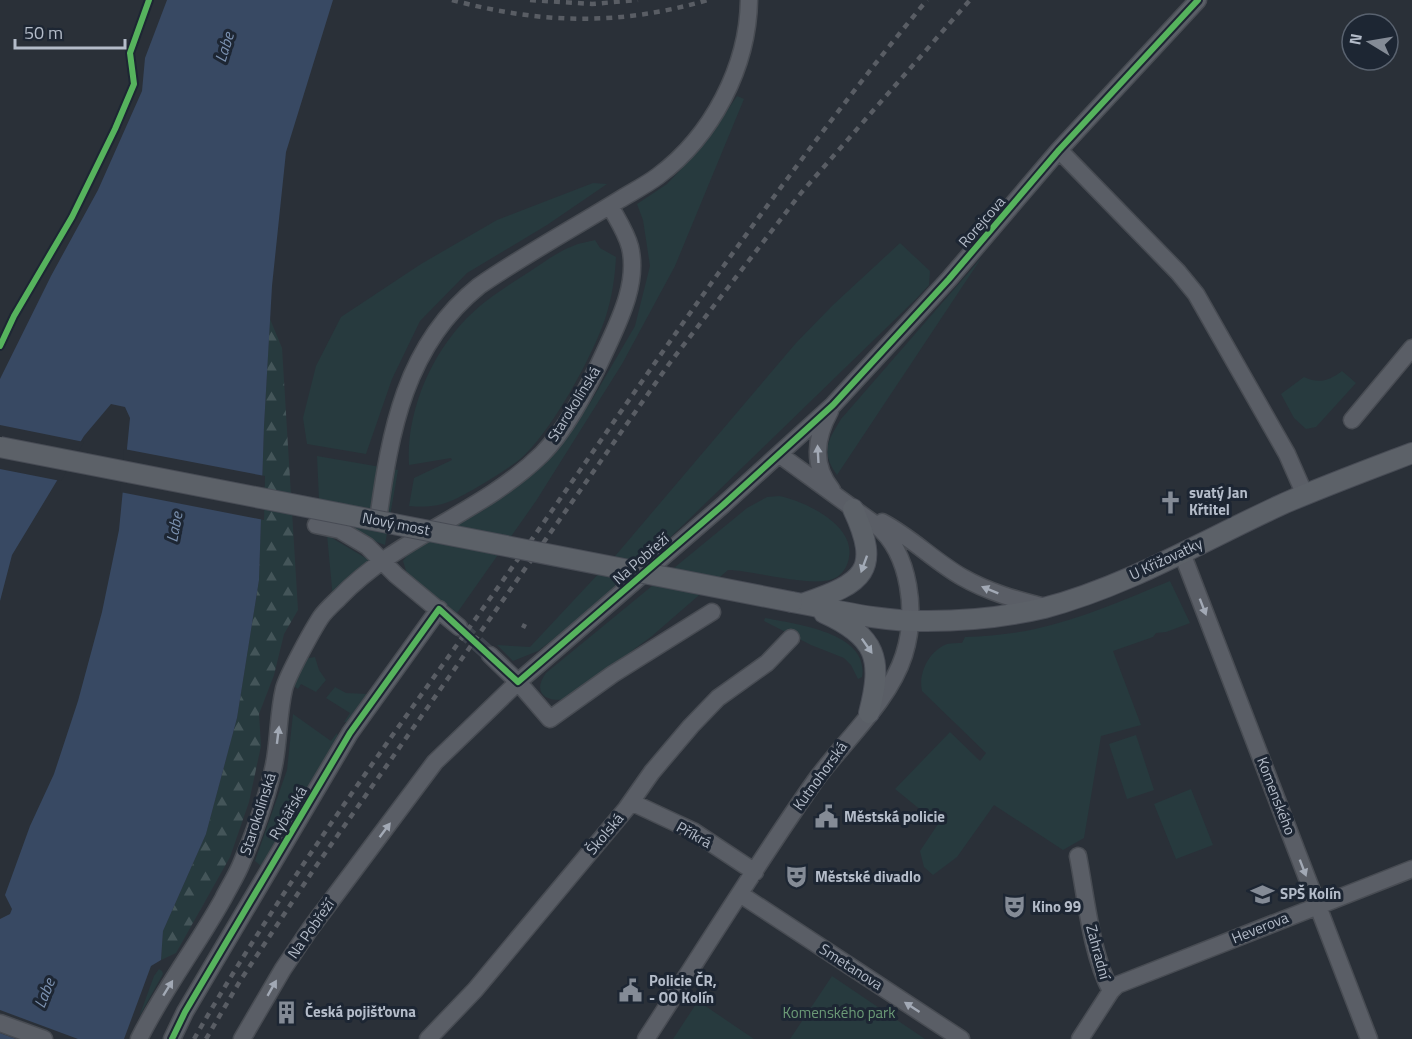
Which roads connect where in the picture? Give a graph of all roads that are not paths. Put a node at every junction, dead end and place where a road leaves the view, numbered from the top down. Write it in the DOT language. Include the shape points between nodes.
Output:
graph roads {
  1 [pos="749,0"];
  2 [pos="1198,0"];
  3 [pos="1059,150"];
  4 [pos="610,206"];
  5 [pos="1412,348"];
  6 [pos="833,405"];
  7 [pos="1352,420"];
  8 [pos="0,447"];
  9 [pos="1412,453"];
  10 [pos="780,455"];
  11 [pos="1305,495"];
  12 [pos="847,504"];
  13 [pos="378,520"];
  14 [pos="316,525"];
  15 [pos="1182,553"];
  16 [pos="381,561"];
  17 [pos="797,603"];
  18 [pos="1045,607"];
  19 [pos="439,609"];
  20 [pos="712,612"];
  21 [pos="909,621"];
  22 [pos="459,627"];
  23 [pos="791,638"];
  24 [pos="490,655"];
  25 [pos="518,682"];
  26 [pos="869,713"];
  27 [pos="631,802"];
  28 [pos="1078,856"];
  29 [pos="1412,869"];
  30 [pos="755,872"];
  31 [pos="740,894"];
  32 [pos="1318,905"];
  33 [pos="1111,991"];
  34 [pos="0,1023"];
  35 [pos="44,1039"];
  36 [pos="139,1039"];
  37 [pos="172,1039"];
  38 [pos="242,1039"];
  39 [pos="428,1039"];
  40 [pos="646,1039"];
  41 [pos="961,1039"];
  42 [pos="1080,1039"];
  43 [pos="1369,1039"];
  1 -- 4 [label="street" via="742,52 728,90 710,120 658,176"];
  2 -- 3 [label="street, Rorejcova"];
  3 -- 6 [label="street, Rorejcova" via="949,279"];
  3 -- 11 [label="street" via="1196,294 1287,454"];
  4 -- 13 [label="street" via="496,274 445,318 410,376 385,471"];
  4 -- 16 [label="street, Starokolínská" via="630,248 629,289 606,349 561,430 544,452 511,480"];
  5 -- 7 [label="street"];
  6 -- 10 [label="street, Rorejcova"];
  12 -- 6 [label="street, one-way" via="825,480 817,454 821,431"];
  8 -- 13 [label="main road, Nový most, bridge"];
  9 -- 11 [label="main road, U Křižovatky"];
  10 -- 12 [label="street"];
  10 -- 25 [label="street, Na Pobřeží"];
  11 -- 15 [label="main road, U Křižovatky"];
  12 -- 17 [label="main road, one-way" via="866,536 868,556 860,574 841,590"];
  18 -- 12 [label="street, one-way" via="1002,595 961,577 895,529"];
  12 -- 21 [label="street, Kutnohorská" via="885,532 896,547 907,581"];
  13 -- 17 [label="main road, Nový most, bridge"];
  14 -- 16 [label="street" via="351,535"];
  15 -- 18 [label="main road, U Křižovatky" via="1101,589"];
  15 -- 32 [label="street, Komenského, one-way"];
  16 -- 19 [label="street"];
  36 -- 16 [label="street, Starokolínská, one-way" via="241,866 264,805 274,764 284,688 321,616"];
  17 -- 21 [label="main road, U Křižovatky"];
  17 -- 26 [label="main road, one-way" via="847,625 872,650 876,678"];
  18 -- 21 [label="main road, U Křižovatky" via="981,618"];
  19 -- 22 [label="street"];
  19 -- 37 [label="street, Rybářská" via="350,733"];
  20 -- 25 [label="street" via="550,719"];
  21 -- 26 [label="street, Kutnohorská" via="899,667"];
  23 -- 27 [label="street, Školská" via="767,663 718,698 652,772"];
  24 -- 25 [label="street"];
  38 -- 25 [label="street, Na Pobřeží, one-way" via="310,929 435,762"];
  26 -- 30 [label="street, Kutnohorská" via="827,764"];
  27 -- 30 [label="street, Příkrá" via="693,831"];
  27 -- 39 [label="street, Školská" via="482,981"];
  28 -- 33 [label="street, Zahradní" via="1102,976"];
  29 -- 32 [label="street, Heverova"];
  30 -- 31 [label="street, Kutnohorská"];
  31 -- 40 [label="street, Kutnohorská"];
  41 -- 31 [label="street, Smetanova, one-way"];
  32 -- 33 [label="street, Heverova" via="1124,982"];
  32 -- 43 [label="street, Komenského"];
  33 -- 42 [label="street, Zahradní"];
  34 -- 35 [label="street"];
}
